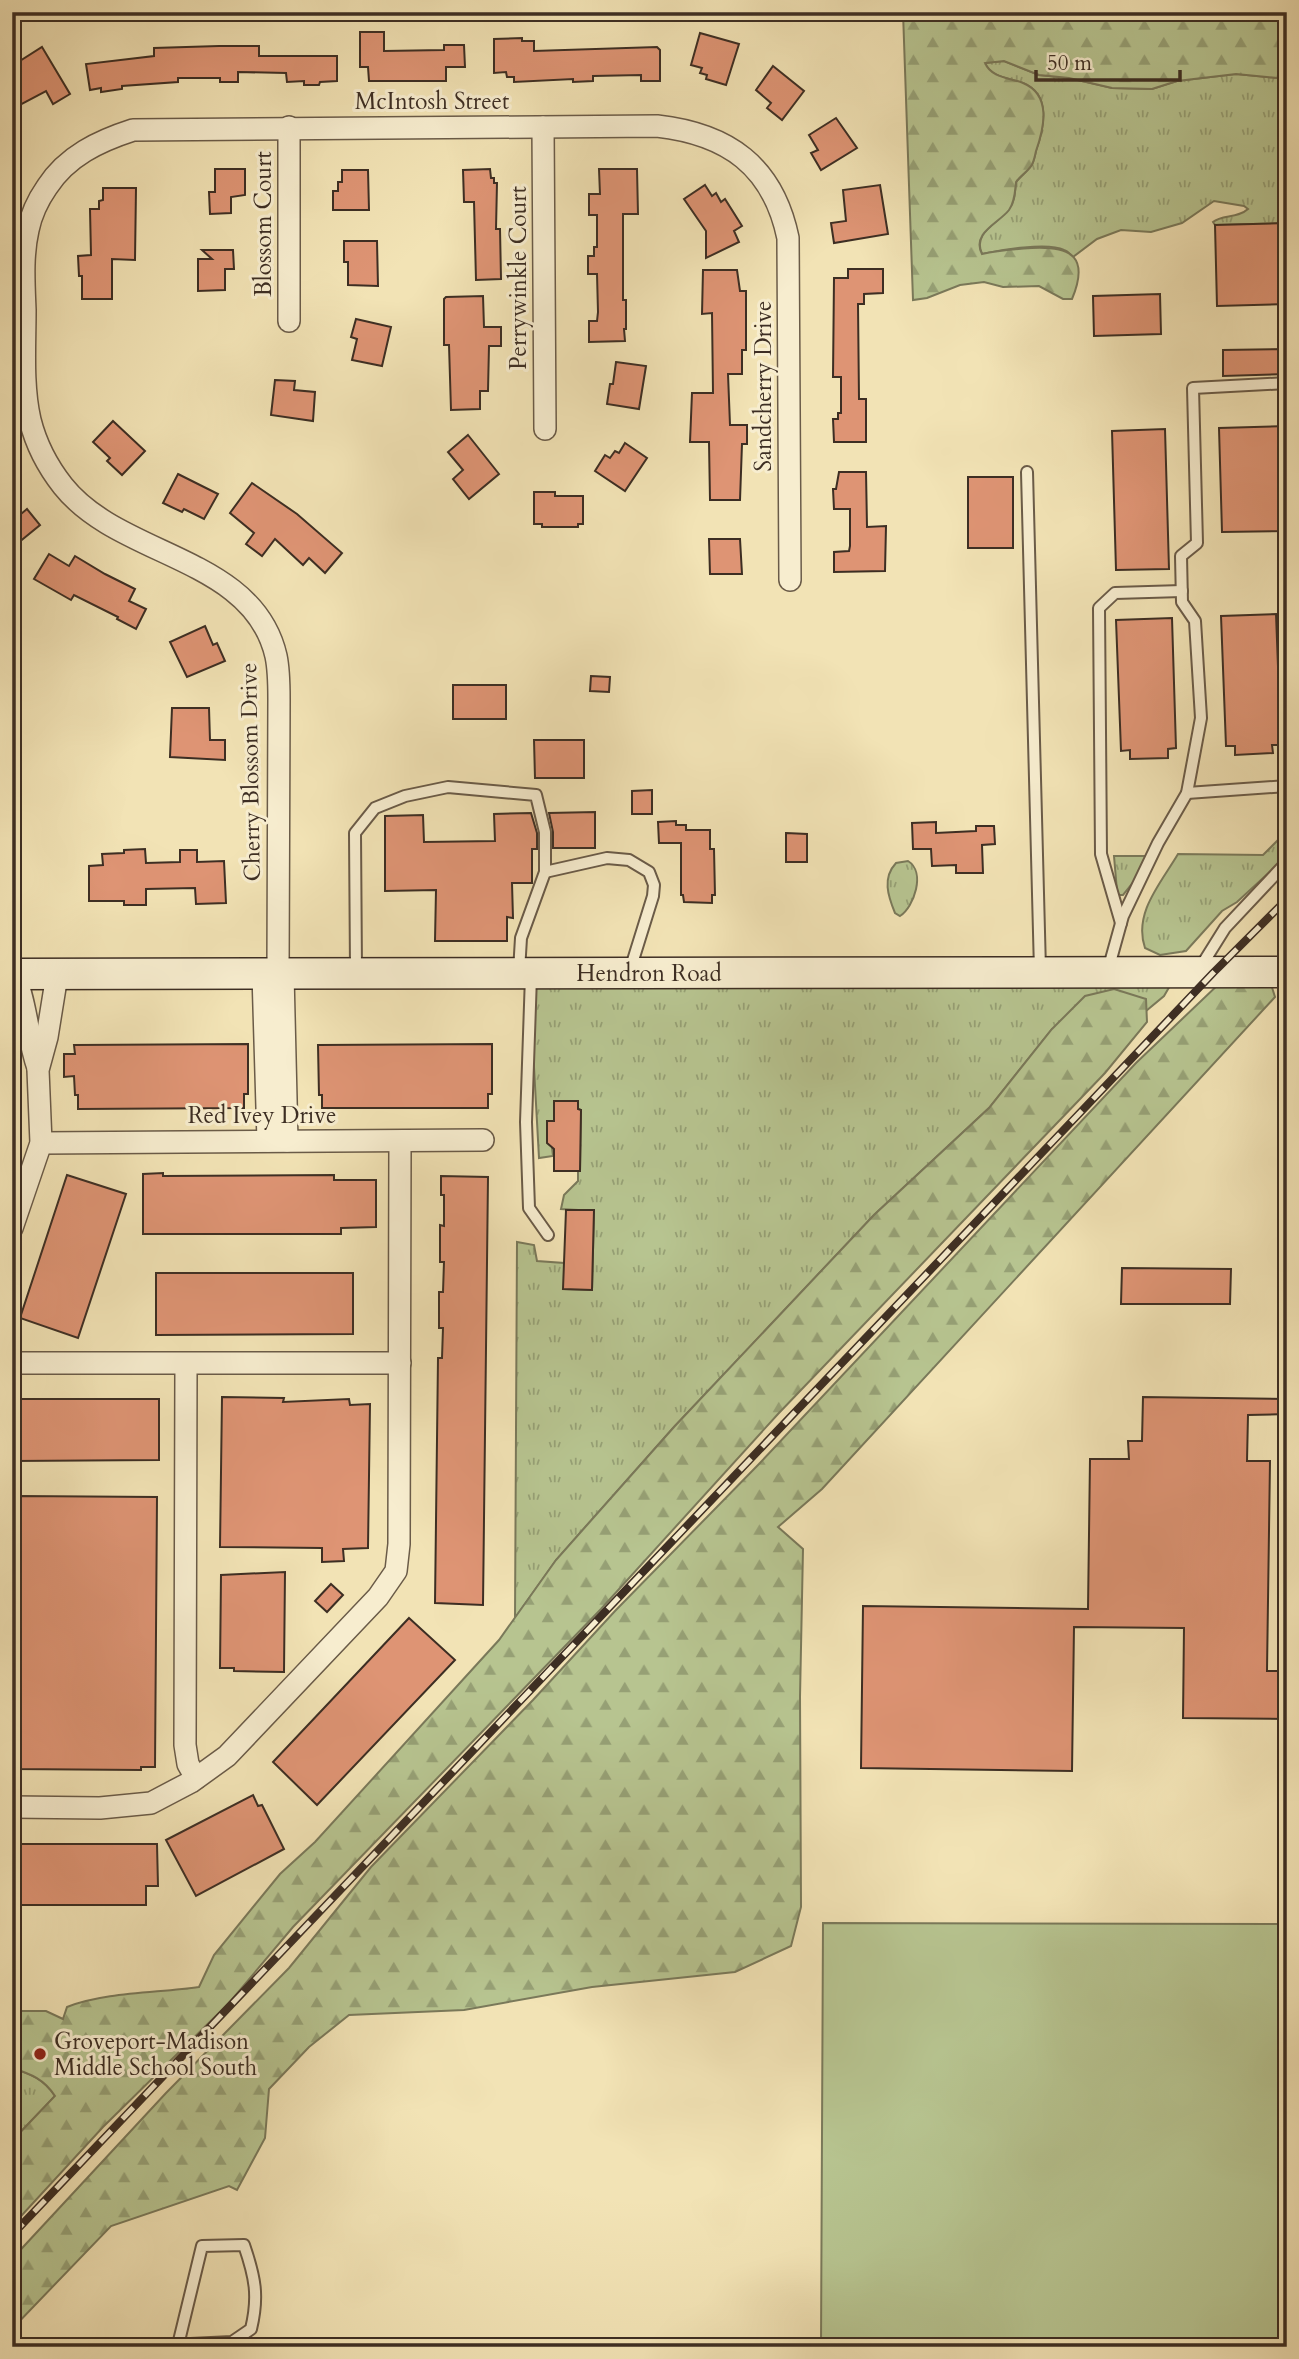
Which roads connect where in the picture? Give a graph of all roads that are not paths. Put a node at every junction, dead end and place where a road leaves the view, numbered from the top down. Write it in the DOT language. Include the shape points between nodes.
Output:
graph roads {
  1 [pos="289,127"];
  2 [pos="544,127"];
  3 [pos="73,158"];
  4 [pos="774,193"];
  5 [pos="289,321"];
  6 [pos="1287,383"];
  7 [pos="545,429"];
  8 [pos="1027,472"];
  9 [pos="790,580"];
  10 [pos="1182,591"];
  11 [pos="1287,786"];
  12 [pos="1187,793"];
  13 [pos="1287,862"];
  14 [pos="545,872"];
  15 [pos="1121,924"];
  16 [pos="1287,972"];
  17 [pos="356,973"];
  18 [pos="525,973"];
  19 [pos="629,973"];
  20 [pos="1040,973"];
  21 [pos="1107,973"];
  22 [pos="1197,973"];
  23 [pos="13,974"];
  24 [pos="275,974"];
  25 [pos="57,975"];
  26 [pos="38,1070"];
  27 [pos="483,1140"];
  28 [pos="278,1141"];
  29 [pos="400,1141"];
  30 [pos="41,1143"];
  31 [pos="12,1228"];
  32 [pos="548,1235"];
  33 [pos="12,1363"];
  34 [pos="400,1363"];
  35 [pos="186,1364"];
  36 [pos="196,1778"];
  37 [pos="12,1807"];
  38 [pos="178,2345"];
  39 [pos="128,2347"];
  1 -- 2 [label="street, McIntosh Street"];
  1 -- 3 [label="street, McIntosh Street" via="133,130"];
  1 -- 5 [label="street, Blossom Court"];
  2 -- 4 [label="street, McIntosh Street" via="687,130 740,154"];
  2 -- 7 [label="street, Perrywinkle Court"];
  3 -- 24 [label="street, Cherry Blossom Drive" via="46,188 27,232 25,394 30,423 49,467 79,504 120,531 226,585 264,625 275,654 279,685"];
  4 -- 9 [label="street, Sandcherry Drive" via="788,238"];
  6 -- 10 [label="lane" via="1193,388 1197,543 1181,556"];
  8 -- 20 [label="lane"];
  10 -- 12 [label="lane" via="1182,603 1195,621 1201,718"];
  10 -- 15 [label="lane" via="1115,593 1099,608 1101,854"];
  11 -- 12 [label="lane"];
  12 -- 15 [label="lane"];
  13 -- 22 [label="lane" via="1225,928"];
  14 -- 17 [label="lane" via="545,832 536,795 448,787 375,808 355,833"];
  14 -- 18 [label="lane" via="521,938"];
  14 -- 19 [label="lane" via="607,858 629,860 649,872 653,897"];
  15 -- 21 [label="lane"];
  16 -- 22 [label="street, Hendron Road"];
  17 -- 18 [label="street, Hendron Road"];
  17 -- 24 [label="street, Hendron Road"];
  18 -- 19 [label="street, Hendron Road"];
  18 -- 32 [label="lane" via="529,1208"];
  19 -- 20 [label="street, Hendron Road"];
  20 -- 21 [label="street, Hendron Road"];
  21 -- 22 [label="street, Hendron Road"];
  23 -- 25 [label="street, Hendron Road"];
  23 -- 26 [label="street" via="22,992"];
  24 -- 25 [label="street, Hendron Road"];
  24 -- 28 [label="street, Cherry Blossom Drive"];
  25 -- 26 [label="street"];
  26 -- 30 [label="street"];
  27 -- 29 [label="street, Red Ivey Drive"];
  28 -- 29 [label="street, Red Ivey Drive"];
  28 -- 30 [label="street, Red Ivey Drive"];
  29 -- 34 [label="street"];
  30 -- 31 [label="street"];
  33 -- 35 [label="street"];
  34 -- 35 [label="street"];
  34 -- 36 [label="street" via="396,1571 378,1597 227,1756"];
  35 -- 36 [label="street" via="185,1745"];
  36 -- 37 [label="street" via="151,1803 100,1808"];
  38 -- 38 [label="lane" via="232,2342 251,2329 257,2306 244,2245 202,2246"];
  38 -- 39 [label="lane"];
}
